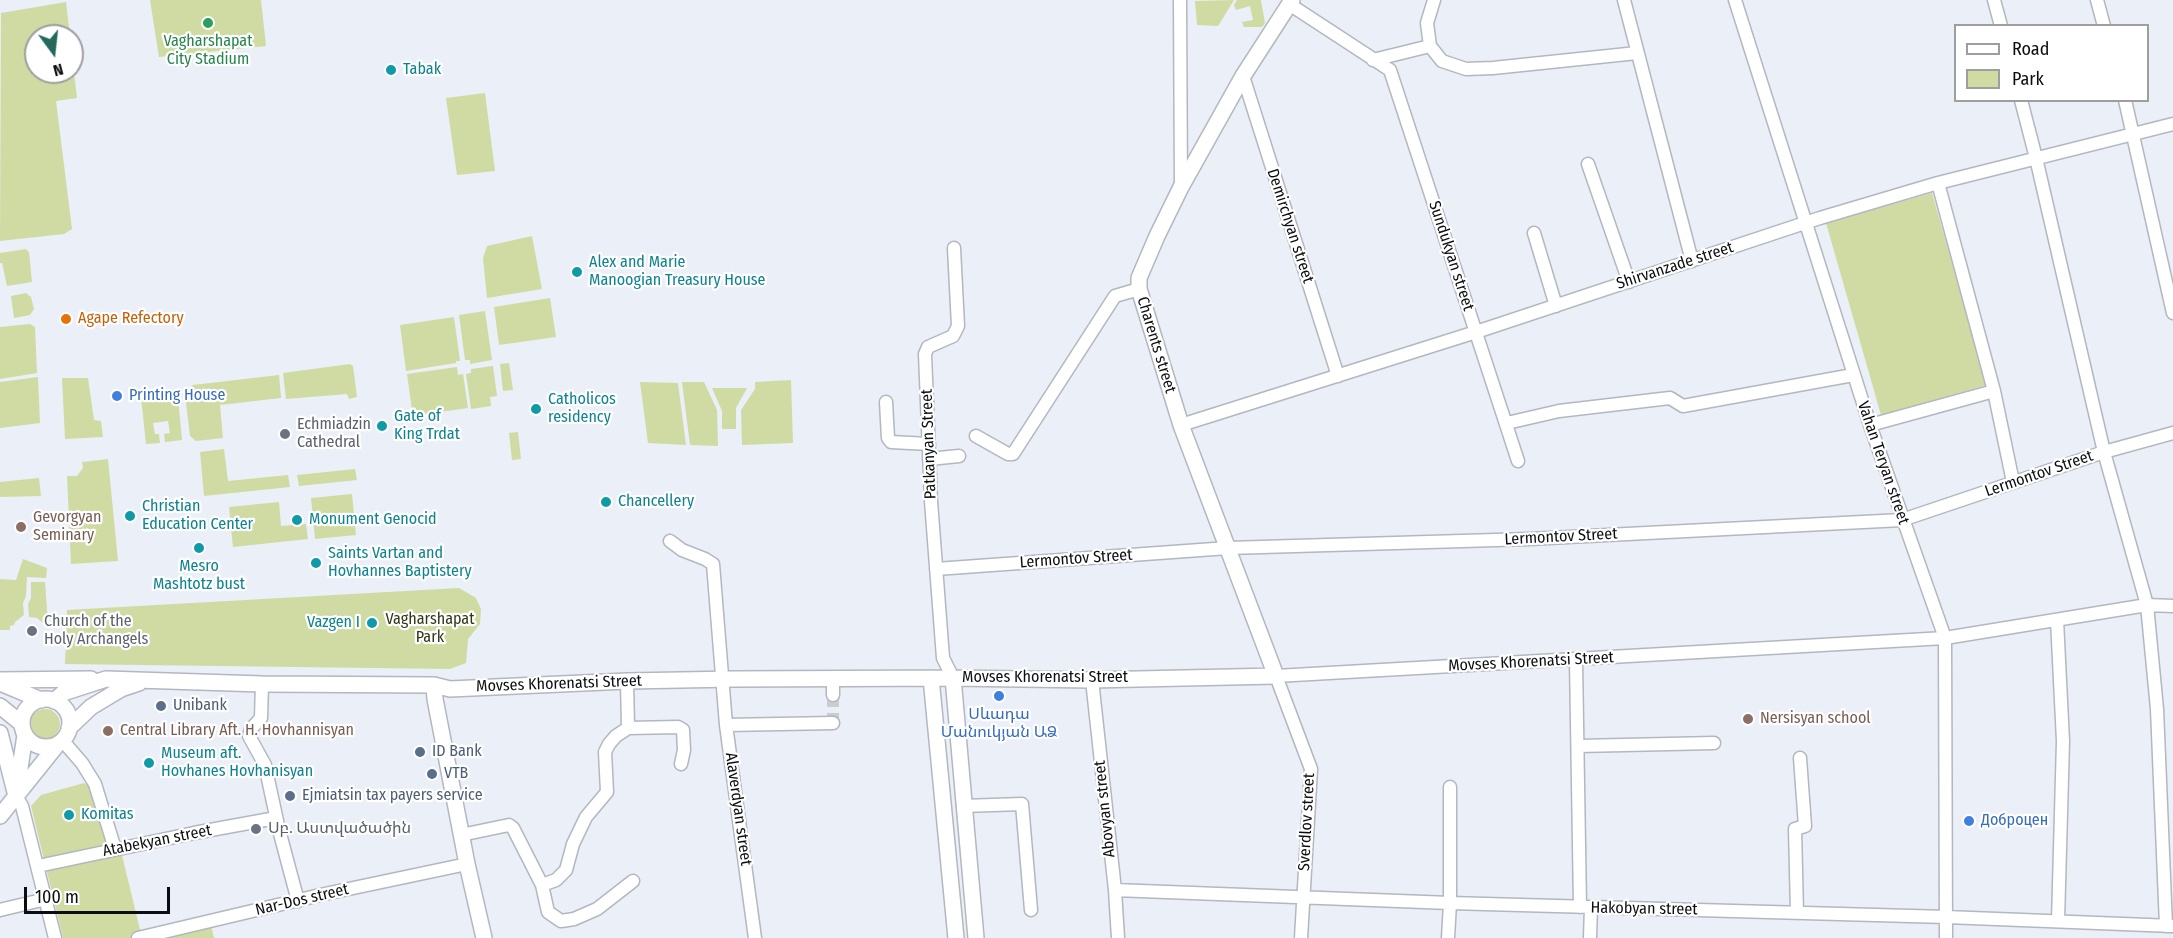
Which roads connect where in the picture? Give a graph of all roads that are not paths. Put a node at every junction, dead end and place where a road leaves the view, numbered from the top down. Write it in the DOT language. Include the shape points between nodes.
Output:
graph roads {
  1 [pos="1180,0"];
  2 [pos="1434,0"];
  3 [pos="1624,0"];
  4 [pos="1735,0"];
  5 [pos="1994,0"];
  6 [pos="2097,0"];
  7 [pos="1290,2"];
  8 [pos="2000,24"];
  9 [pos="2103,24"];
  10 [pos="1430,46"];
  11 [pos="1637,53"];
  12 [pos="1373,60"];
  13 [pos="1243,76"];
  14 [pos="2022,102"];
  15 [pos="2126,102"];
  16 [pos="2173,124"];
  17 [pos="2134,133"];
  18 [pos="2036,158"];
  19 [pos="1588,164"];
  20 [pos="1938,183"];
  21 [pos="1181,187"];
  22 [pos="1805,224"];
  23 [pos="1534,233"];
  24 [pos="954,248"];
  25 [pos="1692,261"];
  26 [pos="1629,282"];
  27 [pos="1139,289"];
  28 [pos="1556,306"];
  29 [pos="2173,313"];
  30 [pos="1476,332"];
  31 [pos="1853,375"];
  32 [pos="1338,376"];
  33 [pos="1994,390"];
  34 [pos="886,402"];
  35 [pos="1507,423"];
  36 [pos="1181,425"];
  37 [pos="1870,425"];
  38 [pos="2173,433"];
  39 [pos="976,436"];
  40 [pos="929,444"];
  41 [pos="2104,452"];
  42 [pos="959,456"];
  43 [pos="930,459"];
  44 [pos="1518,461"];
  45 [pos="2013,482"];
  46 [pos="1902,520"];
  47 [pos="670,541"];
  48 [pos="1228,548"];
  49 [pos="936,569"];
  50 [pos="2147,605"];
  51 [pos="2173,606"];
  52 [pos="2057,620"];
  53 [pos="1945,638"];
  54 [pos="943,658"];
  55 [pos="1576,660"];
  56 [pos="1276,676"];
  57 [pos="833,678"];
  58 [pos="930,678"];
  59 [pos="953,678"];
  60 [pos="106,679"];
  61 [pos="721,679"];
  62 [pos="1092,680"];
  63 [pos="145,681"];
  64 [pos="627,681"];
  65 [pos="0,682"];
  66 [pos="262,684"];
  67 [pos="434,685"];
  68 [pos="833,695"];
  69 [pos="47,700"];
  70 [pos="0,706"];
  71 [pos="833,723"];
  72 [pos="726,725"];
  73 [pos="628,728"];
  74 [pos="24,729"];
  75 [pos="0,733"];
  76 [pos="63,738"];
  77 [pos="1714,743"];
  78 [pos="1578,746"];
  79 [pos="1800,758"];
  80 [pos="681,764"];
  81 [pos="1450,787"];
  82 [pos="16,796"];
  83 [pos="963,806"];
  84 [pos="0,816"];
  85 [pos="276,818"];
  86 [pos="461,835"];
  87 [pos="115,849"];
  88 [pos="467,864"];
  89 [pos="38,866"];
  90 [pos="633,881"];
  91 [pos="542,885"];
  92 [pos="1115,890"];
  93 [pos="1303,896"];
  94 [pos="46,899"];
  95 [pos="298,901"];
  96 [pos="1450,903"];
  97 [pos="1585,907"];
  98 [pos="0,910"];
  99 [pos="1031,910"];
  100 [pos="1797,913"];
  101 [pos="1946,917"];
  102 [pos="2058,921"];
  103 [pos="2170,926"];
  104 [pos="55,938"];
  105 [pos="138,938"];
  106 [pos="484,938"];
  107 [pos="755,938"];
  108 [pos="956,938"];
  109 [pos="976,938"];
  110 [pos="1118,938"];
  111 [pos="1301,938"];
  112 [pos="1448,938"];
  113 [pos="1590,938"];
  114 [pos="1946,938"];
  1 -- 21 [label="street"];
  2 -- 10 [label="street" via="1427,23"];
  3 -- 11 [label="street"];
  4 -- 22 [label="street, Vahan Teryan street"];
  5 -- 8 [label="street"];
  6 -- 9 [label="street"];
  7 -- 12 [label="street, Sundukyan street"];
  7 -- 13 [label="main road, Charents street"];
  10 -- 11 [label="street" via="1442,61 1466,69"];
  10 -- 12 [label="street"];
  11 -- 25 [label="street"];
  12 -- 30 [label="street, Sundukyan street" via="1390,70"];
  13 -- 21 [label="main road, Charents street"];
  13 -- 32 [label="street, Demirchyan street"];
  14 -- 18 [label="street"];
  15 -- 17 [label="street"];
  16 -- 17 [label="street, Shirvanzade street"];
  17 -- 18 [label="street, Shirvanzade street"];
  17 -- 29 [label="street"];
  18 -- 20 [label="street, Shirvanzade street"];
  18 -- 41 [label="street"];
  19 -- 26 [label="street"];
  20 -- 22 [label="street, Shirvanzade street"];
  20 -- 33 [label="street"];
  21 -- 27 [label="main road, Charents street" via="1139,278"];
  22 -- 25 [label="street, Shirvanzade street"];
  22 -- 31 [label="street, Vahan Teryan street"];
  23 -- 28 [label="street"];
  24 -- 40 [label="street, Patkanyan Street" via="958,326 953,336 928,347 925,354"];
  25 -- 26 [label="street, Shirvanzade street"];
  26 -- 28 [label="street, Shirvanzade street"];
  27 -- 36 [label="main road, Charents street"];
  27 -- 39 [label="street" via="1114,296 1013,454"];
  28 -- 30 [label="street, Shirvanzade street"];
  30 -- 32 [label="street, Shirvanzade street"];
  30 -- 35 [label="street, Sundukyan street"];
  31 -- 35 [label="street" via="1683,406 1670,398 1559,411"];
  31 -- 37 [label="street, Vahan Teryan street"];
  32 -- 36 [label="street, Shirvanzade street"];
  33 -- 37 [label="street"];
  33 -- 45 [label="street"];
  34 -- 40 [label="street" via="891,442"];
  35 -- 44 [label="street, Sundukyan street"];
  36 -- 48 [label="main road, Charents street"];
  37 -- 46 [label="street, Vahan Teryan street"];
  38 -- 41 [label="street, Lermontov Street"];
  40 -- 43 [label="street, Patkanyan Street"];
  41 -- 45 [label="street, Lermontov Street"];
  41 -- 50 [label="street"];
  42 -- 43 [label="street"];
  43 -- 49 [label="street, Patkanyan Street"];
  45 -- 46 [label="street, Lermontov Street"];
  46 -- 48 [label="street, Lermontov Street" via="1529,539"];
  46 -- 53 [label="street, Vahan Teryan street"];
  47 -- 61 [label="street, Alaverdyan street" via="713,564"];
  48 -- 49 [label="street, Lermontov Street"];
  48 -- 56 [label="main road, Charents street"];
  49 -- 54 [label="street, Patkanyan Street"];
  50 -- 51 [label="street, Movses Khorenatsi Street"];
  50 -- 52 [label="street, Movses Khorenatsi Street"];
  50 -- 103 [label="street"];
  52 -- 53 [label="street, Movses Khorenatsi Street"];
  52 -- 102 [label="street" via="2063,741"];
  53 -- 55 [label="street, Movses Khorenatsi Street"];
  53 -- 101 [label="street, Vahan Teryan street"];
  54 -- 58 [label="street"];
  54 -- 59 [label="street, Patkanyan Street"];
  55 -- 56 [label="street, Movses Khorenatsi Street"];
  55 -- 78 [label="street"];
  56 -- 62 [label="main road, Movses Khorenatsi Street"];
  56 -- 93 [label="street, Sverdlov street" via="1311,769"];
  57 -- 58 [label="main road, Movses Khorenatsi Street"];
  57 -- 61 [label="main road, Movses Khorenatsi Street"];
  57 -- 68 [label="street"];
  58 -- 59 [label="main road, Movses Khorenatsi Street"];
  58 -- 108 [label="main road"];
  59 -- 62 [label="main road, Movses Khorenatsi Street"];
  59 -- 83 [label="main road, Patkanyan Street"];
  60 -- 63 [label="main road, Movses Khorenatsi Street"];
  60 -- 65 [label="main road"];
  60 -- 69 [label="main road, Movses Khorenatsi Street"];
  61 -- 64 [label="main road, Movses Khorenatsi Street"];
  61 -- 72 [label="street, Alaverdyan street"];
  62 -- 92 [label="street, Abovyan street"];
  63 -- 66 [label="main road, Movses Khorenatsi Street"];
  63 -- 76 [label="main road, Movses Khorenatsi Street" via="121,689 91,707"];
  64 -- 67 [label="main road, Movses Khorenatsi Street" via="450,689"];
  64 -- 73 [label="street"];
  65 -- 69 [label="main road"];
  66 -- 67 [label="main road, Movses Khorenatsi Street"];
  66 -- 85 [label="street" via="261,718 249,736 265,765"];
  67 -- 86 [label="main road"];
  69 -- 74 [label="main road" via="27,708"];
  69 -- 76 [label="main road" via="60,704 68,715"];
  70 -- 74 [label="main road"];
  71 -- 72 [label="street"];
  72 -- 107 [label="street, Alaverdyan street"];
  73 -- 80 [label="street" via="683,730"];
  73 -- 91 [label="street" via="616,736 605,752 607,792 586,817 566,870 556,880"];
  74 -- 76 [label="main road" via="42,747"];
  74 -- 82 [label="main road"];
  75 -- 82 [label="main road"];
  76 -- 82 [label="main road, Movses Khorenatsi Street"];
  76 -- 87 [label="street" via="95,784"];
  77 -- 78 [label="street"];
  78 -- 97 [label="street"];
  79 -- 100 [label="street" via="1805,826 1795,829"];
  81 -- 96 [label="street"];
  82 -- 84 [label="main road, Movses Khorenatsi Street"];
  82 -- 89 [label="street"];
  83 -- 99 [label="street" via="1022,804"];
  83 -- 109 [label="main road, Patkanyan Street"];
  85 -- 87 [label="street, Atabekyan street"];
  85 -- 95 [label="street"];
  86 -- 88 [label="main road"];
  86 -- 91 [label="street" via="509,825"];
  87 -- 89 [label="street, Atabekyan street"];
  88 -- 95 [label="street, Nar-Dos street"];
  88 -- 106 [label="main road"];
  89 -- 94 [label="street"];
  90 -- 91 [label="street" via="591,912 561,921 548,912"];
  92 -- 93 [label="street, Hakobyan street"];
  92 -- 110 [label="street, Abovyan street"];
  93 -- 96 [label="street, Hakobyan street"];
  93 -- 111 [label="street, Sverdlov street"];
  94 -- 98 [label="street"];
  94 -- 104 [label="street"];
  95 -- 105 [label="street, Nar-Dos street"];
  96 -- 97 [label="street, Hakobyan street"];
  96 -- 112 [label="street"];
  97 -- 100 [label="street, Hakobyan street"];
  97 -- 113 [label="street"];
  100 -- 101 [label="street, Hakobyan street"];
  101 -- 102 [label="street, Hakobyan street"];
  101 -- 114 [label="street, Vahan Teryan street"];
  102 -- 103 [label="street, Hakobyan street"];
}
